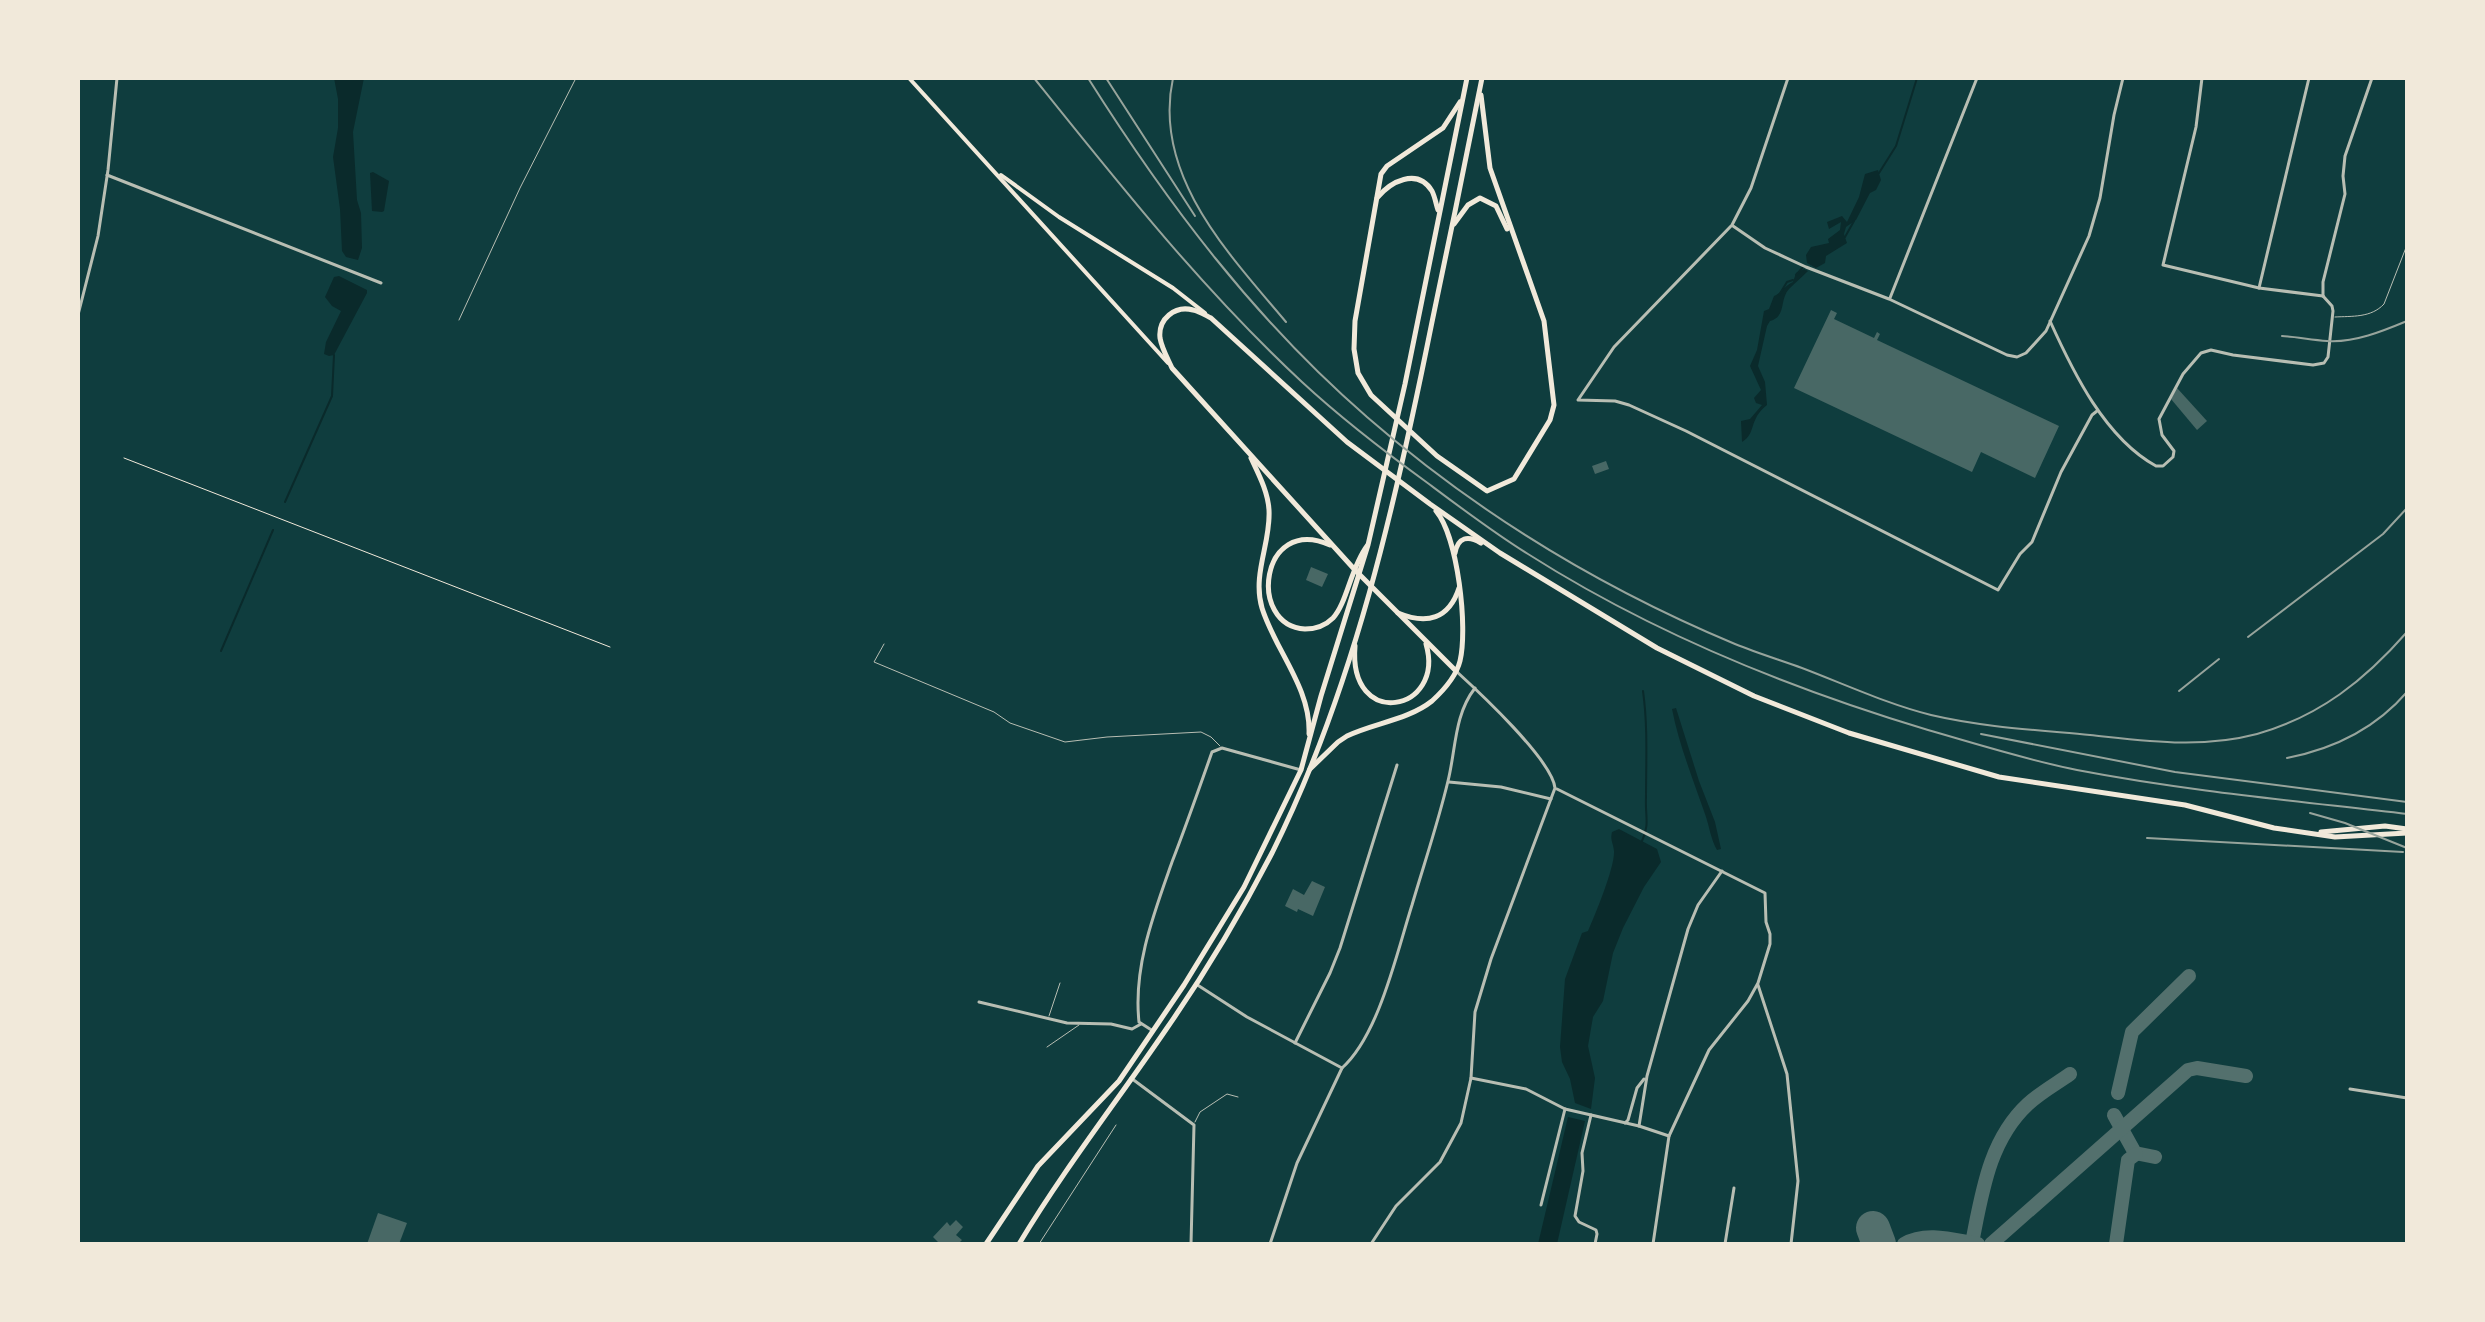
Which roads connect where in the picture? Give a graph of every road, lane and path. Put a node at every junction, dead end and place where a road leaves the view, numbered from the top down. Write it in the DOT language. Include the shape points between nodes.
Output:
graph roads {
  1 [pos="117,78"];
  2 [pos="576,78"];
  3 [pos="909,78"];
  4 [pos="1467,78"];
  5 [pos="1482,78"];
  6 [pos="1788,78"];
  7 [pos="1977,78"];
  8 [pos="2123,78"];
  9 [pos="2202,78"];
  10 [pos="2309,78"];
  11 [pos="2372,78"];
  12 [pos="1481,86"];
  13 [pos="1464,94"];
  14 [pos="992,168"];
  15 [pos="107,175"];
  16 [pos="1377,198"];
  17 [pos="1044,207"];
  18 [pos="1439,213"];
  19 [pos="1035,217"];
  20 [pos="1732,225"];
  21 [pos="1451,227"];
  22 [pos="2407,245"];
  23 [pos="1517,248"];
  24 [pos="381,283"];
  25 [pos="2259,288"];
  26 [pos="2323,296"];
  27 [pos="1889,299"];
  28 [pos="78,315"];
  29 [pos="2332,317"];
  30 [pos="1211,318"];
  31 [pos="459,320"];
  32 [pos="2050,321"];
  33 [pos="1172,368"];
  34 [pos="2097,411"];
  35 [pos="1247,450"];
  36 [pos="124,458"];
  37 [pos="1430,504"];
  38 [pos="1335,547"];
  39 [pos="1500,553"];
  40 [pos="1363,555"];
  41 [pos="1454,557"];
  42 [pos="1460,584"];
  43 [pos="1393,611"];
  44 [pos="1356,634"];
  45 [pos="1426,643"];
  46 [pos="884,644"];
  47 [pos="610,647"];
  48 [pos="1456,671"];
  49 [pos="1475,688"];
  50 [pos="1309,746"];
  51 [pos="1222,748"];
  52 [pos="1397,765"];
  53 [pos="1310,769"];
  54 [pos="1301,770"];
  55 [pos="1448,782"];
  56 [pos="1555,788"];
  57 [pos="1551,799"];
  58 [pos="2407,831"];
  59 [pos="1722,871"];
  60 [pos="1060,983"];
  61 [pos="1758,983"];
  62 [pos="1196,984"];
  63 [pos="979,1002"];
  64 [pos="1049,1019"];
  65 [pos="1081,1023"];
  66 [pos="1141,1024"];
  67 [pos="1153,1031"];
  68 [pos="1295,1043"];
  69 [pos="1047,1047"];
  70 [pos="1342,1068"];
  71 [pos="1647,1076"];
  72 [pos="1131,1078"];
  73 [pos="1471,1078"];
  74 [pos="2350,1089"];
  75 [pos="1238,1097"];
  76 [pos="2407,1098"];
  77 [pos="1565,1109"];
  78 [pos="1591,1115"];
  79 [pos="1625,1123"];
  80 [pos="1116,1125"];
  81 [pos="1194,1125"];
  82 [pos="1639,1126"];
  83 [pos="1669,1136"];
  84 [pos="1734,1188"];
  85 [pos="1541,1205"];
  86 [pos="986,1244"];
  87 [pos="1019,1244"];
  88 [pos="1039,1244"];
  89 [pos="1191,1244"];
  90 [pos="1270,1244"];
  91 [pos="1371,1244"];
  92 [pos="1595,1244"];
  93 [pos="1653,1244"];
  94 [pos="1725,1244"];
  95 [pos="1791,1244"];
  1 -- 15 [label="street"];
  2 -- 31 [label="lane"];
  3 -- 14 [label="main road"];
  4 -- 13 [label="main road"];
  5 -- 12 [label="main road"];
  6 -- 20 [label="street" via="1751,188"];
  7 -- 27 [label="street"];
  8 -- 32 [label="street" via="2093,223"];
  9 -- 25 [label="street" via="2196,127 2163,265"];
  10 -- 25 [label="street"];
  11 -- 26 [label="street" via="2345,156 2345,194"];
  12 -- 21 [label="main road"];
  12 -- 23 [label="main road" via="1488,160"];
  13 -- 16 [label="main road" via="1443,128 1387,166"];
  13 -- 18 [label="main road"];
  14 -- 17 [label="main road"];
  14 -- 19 [label="main road"];
  15 -- 24 [label="street"];
  15 -- 28 [label="street"];
  16 -- 18 [label="main road" via="1394,181 1417,180 1432,192"];
  16 -- 23 [label="main road" via="1355,321 1358,373 1371,395 1426,446 1487,491 1514,479 1553,411 1544,321"];
  17 -- 19 [label="main road" via="1036,208"];
  17 -- 30 [label="main road"];
  18 -- 40 [label="main road"];
  19 -- 33 [label="main road"];
  20 -- 27 [label="street" via="1765,248"];
  20 -- 34 [label="street" via="1614,347 1578,400 1621,402 1658,418 1998,590 2032,542 2061,472"];
  21 -- 23 [label="main road" via="1474,200 1486,199 1496,206"];
  21 -- 44 [label="main road" via="1393,500"];
  22 -- 29 [label="lane" via="2379,309"];
  25 -- 26 [label="street"];
  26 -- 29 [label="street" via="2332,306"];
  27 -- 32 [label="street" via="2017,357"];
  29 -- 34 [label="street" via="2324,363 2211,350 2196,356 2159,419 2162,435 2174,451 2163,466 2142,457"];
  30 -- 33 [label="main road" via="1187,309 1165,319 1160,338"];
  30 -- 37 [label="main road" via="1364,456"];
  32 -- 34 [label="street"];
  33 -- 35 [label="main road"];
  35 -- 38 [label="main road"];
  35 -- 50 [label="main road" via="1269,508 1259,573 1261,606 1304,701"];
  36 -- 47 [label="path"];
  37 -- 39 [label="main road"];
  37 -- 41 [label="main road" via="1440,516"];
  38 -- 40 [label="main road" via="1302,539 1277,555 1268,578 1270,597 1284,621 1308,629 1335,616"];
  38 -- 43 [label="main road"];
  39 -- 41 [label="main road" via="1468,537 1459,542"];
  39 -- 58 [label="main road" via="1707,674 1849,733 1999,777 2185,805 2274,828 2312,833 2385,826"];
  40 -- 50 [label="main road"];
  41 -- 42 [label="main road"];
  42 -- 43 [label="main road" via="1453,603 1435,617"];
  42 -- 48 [label="main road" via="1462,642"];
  43 -- 45 [label="main road"];
  44 -- 45 [label="main road" via="1359,682 1369,696 1388,702 1408,698 1423,684 1430,662"];
  44 -- 53 [label="main road"];
  45 -- 48 [label="main road"];
  46 -- 51 [label="lane" via="874,662 1065,742 1201,732"];
  48 -- 49 [label="street"];
  48 -- 53 [label="main road" via="1422,708 1347,736"];
  49 -- 55 [label="street" via="1455,736"];
  49 -- 56 [label="street" via="1535,753"];
  50 -- 54 [label="main road"];
  51 -- 54 [label="street"];
  51 -- 66 [label="street" via="1212,752 1146,937 1137,1006"];
  52 -- 68 [label="street" via="1340,948"];
  53 -- 62 [label="main road" via="1246,902"];
  54 -- 67 [label="main road" via="1244,887"];
  55 -- 57 [label="street"];
  55 -- 70 [label="street" via="1385,990 1359,1048"];
  56 -- 57 [label="street"];
  56 -- 59 [label="street"];
  57 -- 73 [label="street" via="1475,1012"];
  59 -- 61 [label="street" via="1765,893 1771,939"];
  59 -- 71 [label="street" via="1688,929"];
  60 -- 64 [label="lane"];
  61 -- 83 [label="street" via="1709,1050"];
  61 -- 95 [label="street" via="1787,1074 1798,1181"];
  62 -- 68 [label="street"];
  62 -- 72 [label="main road"];
  63 -- 64 [label="street"];
  64 -- 65 [label="street"];
  65 -- 66 [label="street" via="1132,1029"];
  65 -- 69 [label="lane"];
  66 -- 67 [label="street"];
  67 -- 86 [label="main road" via="1107,1096 1030,1177"];
  68 -- 70 [label="street"];
  70 -- 90 [label="street" via="1297,1163"];
  71 -- 79 [label="street"];
  71 -- 82 [label="street"];
  72 -- 81 [label="street"];
  72 -- 87 [label="main road"];
  73 -- 77 [label="street" via="1526,1089"];
  73 -- 91 [label="street" via="1461,1123 1447,1152 1396,1206"];
  74 -- 76 [label="street"];
  75 -- 81 [label="lane" via="1227,1094 1200,1112"];
  77 -- 78 [label="street"];
  77 -- 85 [label="street"];
  78 -- 79 [label="street"];
  78 -- 92 [label="street" via="1575,1216 1596,1230"];
  79 -- 82 [label="street"];
  80 -- 88 [label="lane"];
  81 -- 89 [label="street"];
  82 -- 83 [label="street"];
  83 -- 93 [label="street"];
  84 -- 94 [label="street"];
}
